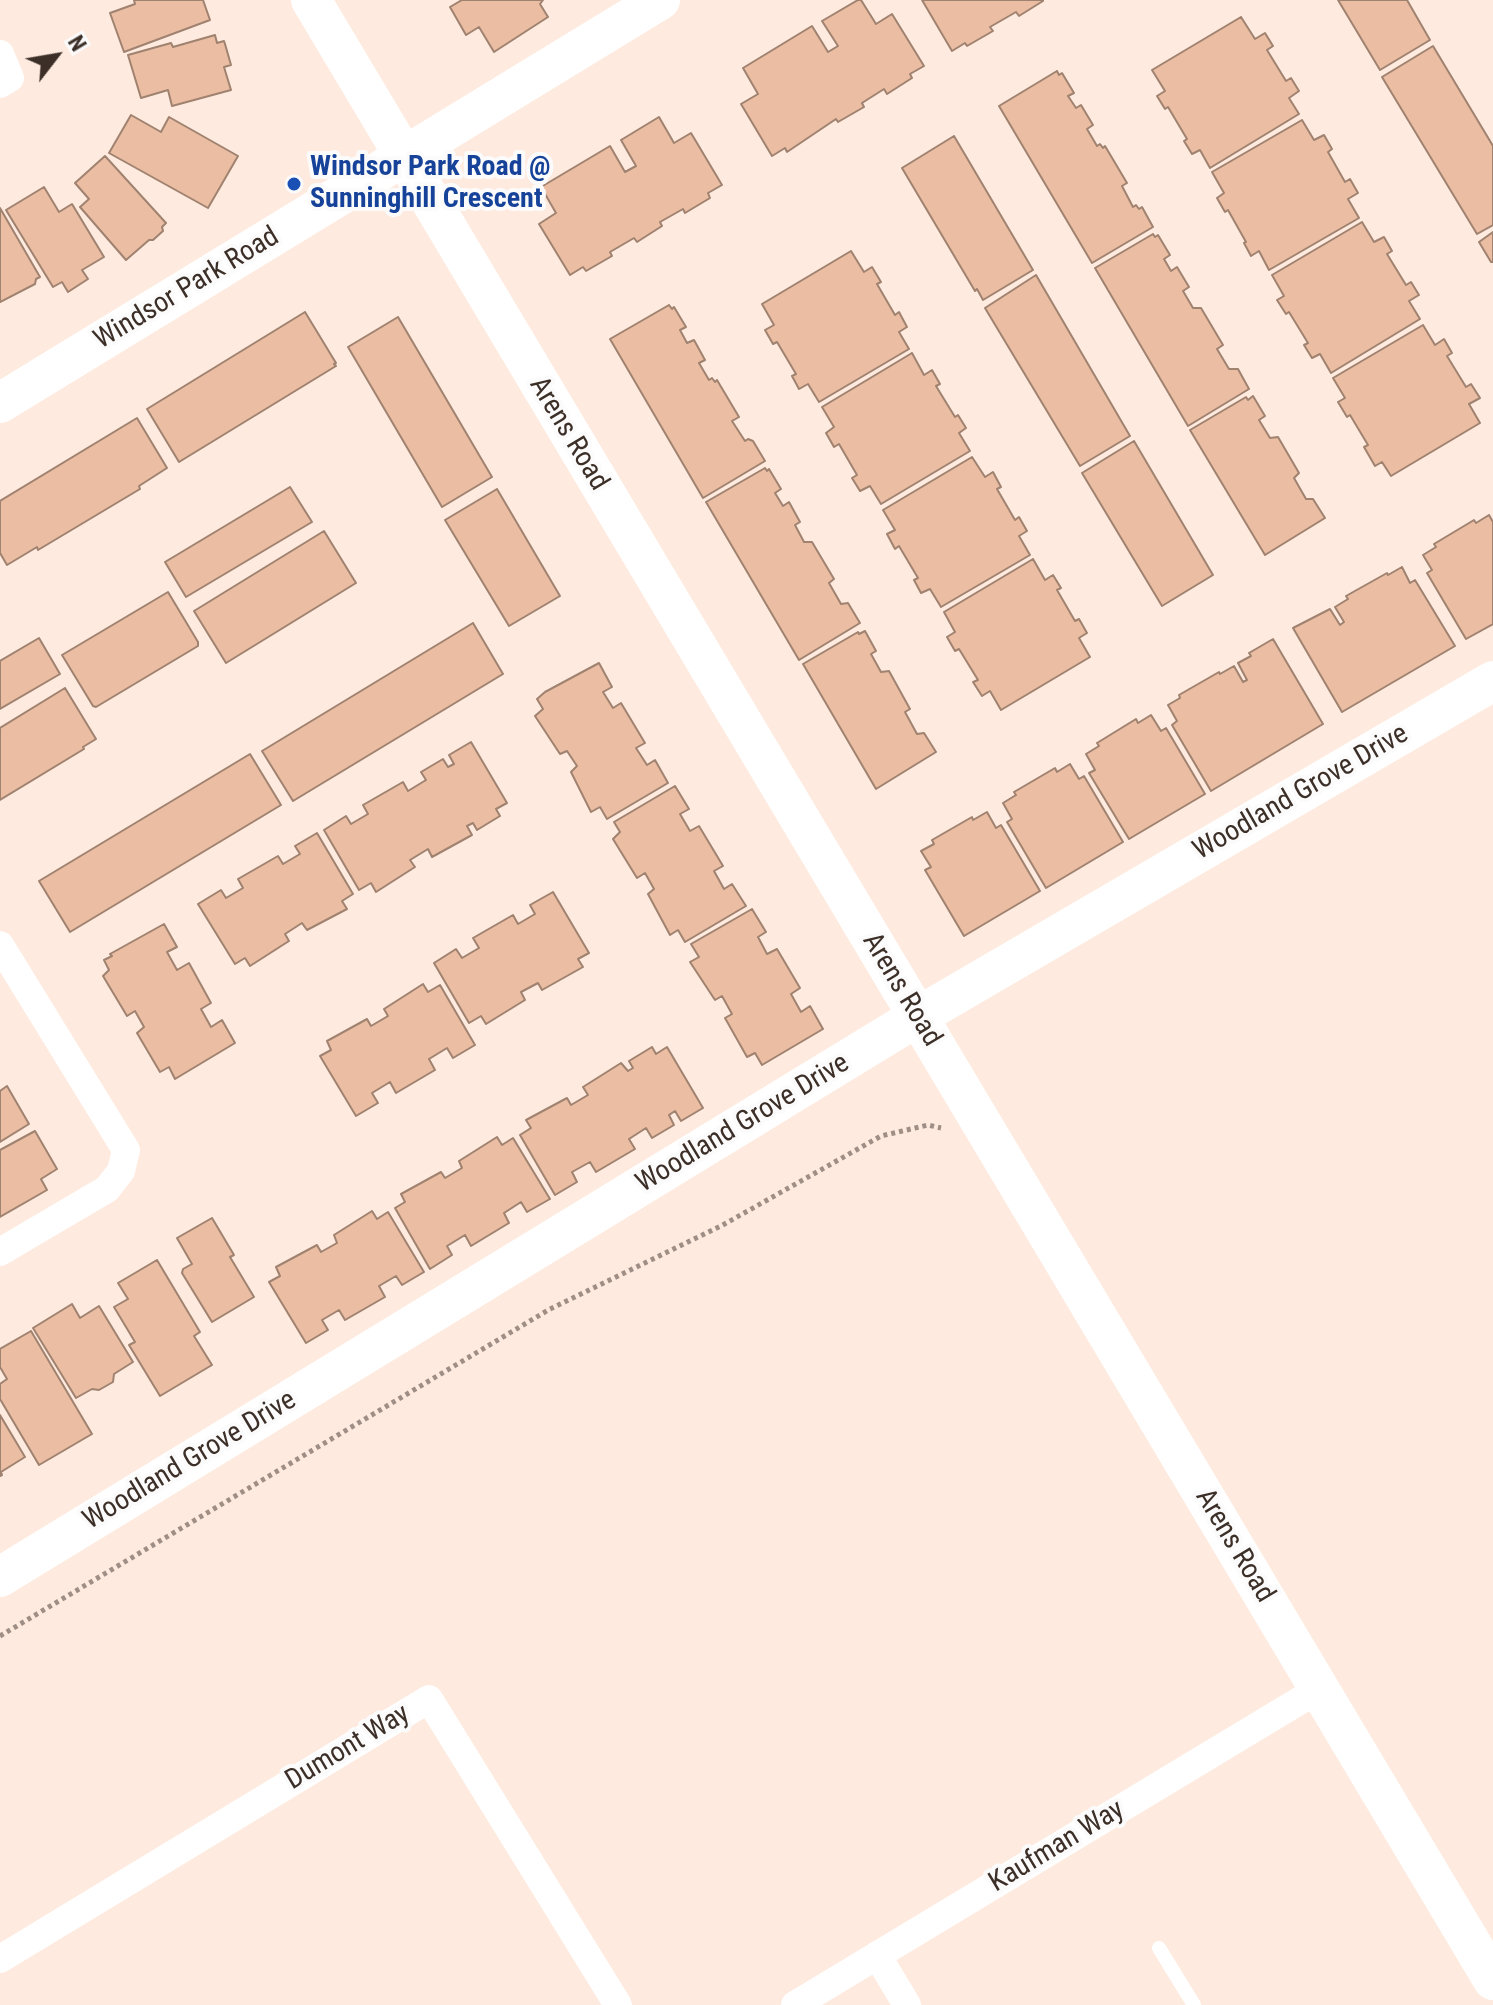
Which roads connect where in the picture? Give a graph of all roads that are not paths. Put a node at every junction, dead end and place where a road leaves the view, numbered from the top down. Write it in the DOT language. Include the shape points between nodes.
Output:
graph roads {
  1 [pos="311,0"];
  2 [pos="649,3"];
  3 [pos="0,54"];
  4 [pos="0,84"];
  5 [pos="403,157"];
  6 [pos="0,403"];
  7 [pos="1493,681"];
  8 [pos="0,945"];
  9 [pos="917,1017"];
  10 [pos="0,1252"];
  11 [pos="0,1577"];
  12 [pos="1319,1689"];
  13 [pos="1159,1948"];
  14 [pos="877,1955"];
  15 [pos="0,1959"];
  16 [pos="1493,1980"];
  17 [pos="618,2005"];
  18 [pos="795,2005"];
  19 [pos="907,2005"];
  20 [pos="1194,2005"];
  1 -- 5 [label="street, Arens Road"];
  2 -- 5 [label="street, Windsor Park Road"];
  3 -- 4 [label="street" via="10,78"];
  5 -- 6 [label="street, Windsor Park Road"];
  5 -- 9 [label="street, Arens Road"];
  7 -- 9 [label="street, Woodland Grove Drive"];
  8 -- 10 [label="street" via="126,1150 121,1171 107,1189"];
  9 -- 11 [label="street, Woodland Grove Drive"];
  9 -- 12 [label="street, Arens Road"];
  12 -- 14 [label="street, Kaufman Way"];
  12 -- 16 [label="street, Arens Road"];
  13 -- 20 [label="lane"];
  14 -- 18 [label="street, Kaufman Way"];
  14 -- 19 [label="street"];
  15 -- 17 [label="street, Dumont Way" via="429,1699"];
}
